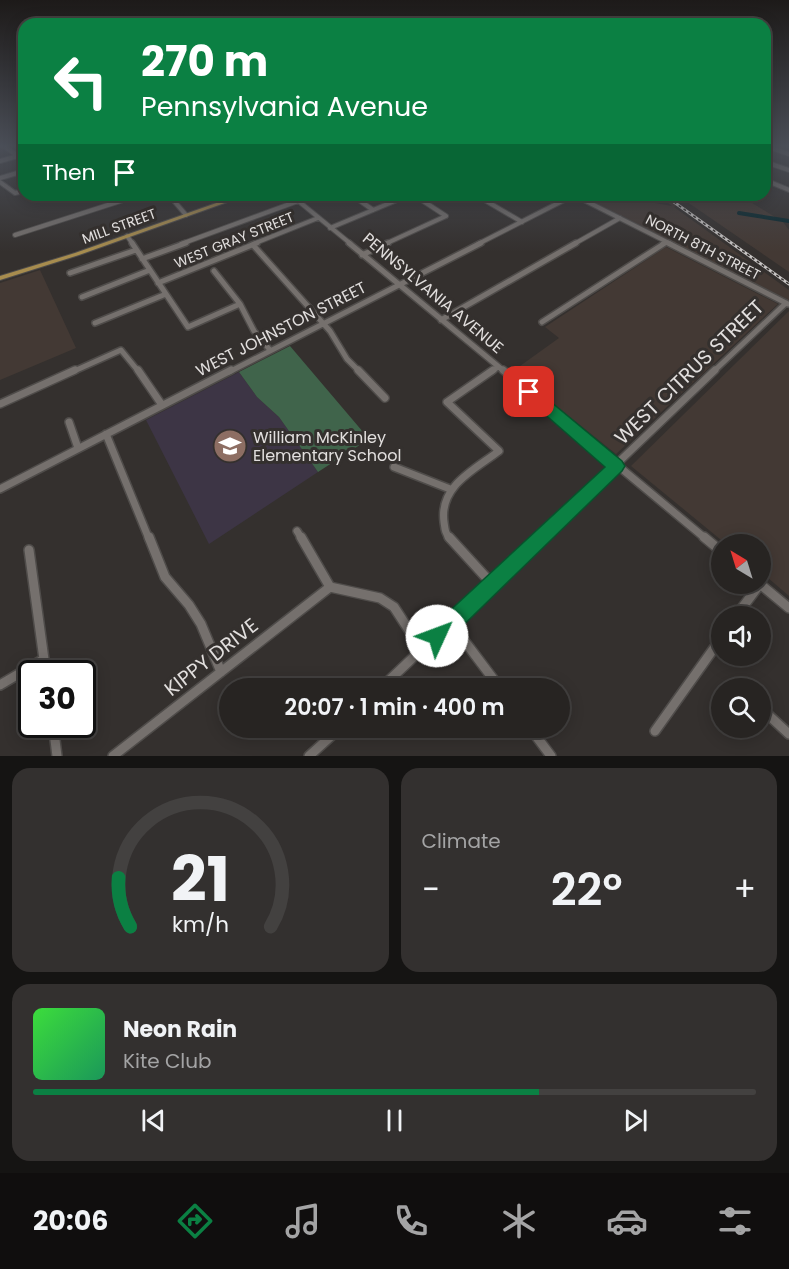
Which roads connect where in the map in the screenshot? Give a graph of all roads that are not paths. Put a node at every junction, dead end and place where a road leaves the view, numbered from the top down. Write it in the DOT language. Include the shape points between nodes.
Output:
graph roads {
  1 [pos="1,181"];
  2 [pos="771,182"];
  3 [pos="789,190"];
  4 [pos="18,192"];
  5 [pos="120,201"];
  6 [pos="174,201"];
  7 [pos="227,201"];
  8 [pos="298,201"];
  9 [pos="360,201"];
  10 [pos="395,201"];
  11 [pos="423,201"];
  12 [pos="486,201"];
  13 [pos="562,201"];
  14 [pos="586,201"];
  15 [pos="373,210"];
  16 [pos="186,215"];
  17 [pos="318,218"];
  18 [pos="620,218"];
  19 [pos="522,222"];
  20 [pos="330,228"];
  21 [pos="15,235"];
  22 [pos="127,236"];
  23 [pos="666,242"];
  24 [pos="253,244"];
  25 [pos="136,250"];
  26 [pos="362,255"];
  27 [pos="142,260"];
  28 [pos="150,270"];
  29 [pos="214,271"];
  30 [pos="70,273"];
  31 [pos="0,278"];
  32 [pos="158,283"];
  33 [pos="398,285"];
  34 [pos="166,294"];
  35 [pos="82,297"];
  36 [pos="240,304"];
  37 [pos="788,304"];
  38 [pos="441,320"];
  39 [pos="542,322"];
  40 [pos="95,323"];
  41 [pos="322,323"];
  42 [pos="270,350"];
  43 [pos="498,367"];
  44 [pos="385,398"];
  45 [pos="0,404"];
  46 [pos="162,405"];
  47 [pos="69,422"];
  48 [pos="106,434"];
  49 [pos="78,448"];
  50 [pos="617,466"];
  51 [pos="394,467"];
  52 [pos="0,489"];
  53 [pos="450,489"];
  54 [pos="297,531"];
  55 [pos="711,543"];
  56 [pos="29,550"];
  57 [pos="492,585"];
  58 [pos="330,587"];
  59 [pos="771,593"];
  60 [pos="789,608"];
  61 [pos="451,623"];
  62 [pos="422,650"];
  63 [pos="711,652"];
  64 [pos="44,660"];
  65 [pos="221,672"];
  66 [pos="18,675"];
  67 [pos="392,678"];
  68 [pos="492,678"];
  69 [pos="0,685"];
  70 [pos="771,717"];
  71 [pos="655,731"];
  72 [pos="789,734"];
  73 [pos="55,738"];
  74 [pos="329,738"];
  75 [pos="538,738"];
  76 [pos="57,756"];
  77 [pos="113,756"];
  78 [pos="309,756"];
  79 [pos="551,756"];
  1 -- 4 [label="street"];
  2 -- 3 [label="street"];
  5 -- 21 [label="street"];
  6 -- 16 [label="street"];
  7 -- 16 [label="main road, MILL STREET"];
  8 -- 17 [label="street, PENNSYLVANIA AVENUE"];
  8 -- 27 [label="street"];
  9 -- 15 [label="street"];
  10 -- 15 [label="street"];
  11 -- 26 [label="street" via="446,216"];
  12 -- 19 [label="street"];
  13 -- 19 [label="street, WEST JOHNSTON STREET"];
  14 -- 18 [label="street, NORTH 8TH STREET"];
  15 -- 20 [label="street"];
  16 -- 22 [label="main road, MILL STREET"];
  17 -- 20 [label="street, PENNSYLVANIA AVENUE"];
  17 -- 24 [label="street, WEST GRAY STREET"];
  18 -- 23 [label="street, NORTH 8TH STREET"];
  18 -- 38 [label="street"];
  19 -- 33 [label="street, WEST JOHNSTON STREET"];
  20 -- 26 [label="street, PENNSYLVANIA AVENUE"];
  22 -- 25 [label="street"];
  22 -- 31 [label="main road, MILL STREET"];
  23 -- 37 [label="street, NORTH 8TH STREET"];
  23 -- 39 [label="street"];
  24 -- 32 [label="street, WEST GRAY STREET"];
  24 -- 41 [label="street"];
  25 -- 27 [label="street"];
  25 -- 30 [label="street"];
  26 -- 33 [label="street, PENNSYLVANIA AVENUE"];
  27 -- 28 [label="street"];
  28 -- 32 [label="street"];
  28 -- 35 [label="street"];
  29 -- 36 [label="street"];
  32 -- 34 [label="street"];
  33 -- 38 [label="street, PENNSYLVANIA AVENUE"];
  33 -- 41 [label="street, WEST JOHNSTON STREET"];
  34 -- 36 [label="street" via="188,327"];
  34 -- 40 [label="street"];
  36 -- 42 [label="street" via="254,331"];
  37 -- 50 [label="street, WEST CITRUS STREET"];
  38 -- 43 [label="street, PENNSYLVANIA AVENUE"];
  41 -- 42 [label="street, WEST JOHNSTON STREET"];
  41 -- 44 [label="street" via="347,358"];
  42 -- 46 [label="street, WEST JOHNSTON STREET"];
  43 -- 50 [label="street, PENNSYLVANIA AVENUE"];
  43 -- 53 [label="street" via="447,402 499,451"];
  45 -- 46 [label="street" via="122,350"];
  46 -- 48 [label="street, WEST JOHNSTON STREET"];
  47 -- 49 [label="street"];
  48 -- 49 [label="street, WEST JOHNSTON STREET"];
  48 -- 65 [label="street" via="165,576 201,623"];
  49 -- 52 [label="street, WEST JOHNSTON STREET"];
  50 -- 55 [label="street, PENNSYLVANIA AVENUE"];
  50 -- 57 [label="street, WEST CITRUS STREET"];
  51 -- 53 [label="street"];
  53 -- 57 [label="street" via="442,509 445,533"];
  54 -- 58 [label="street"];
  56 -- 64 [label="street"];
  57 -- 61 [label="street, WEST CITRUS STREET"];
  58 -- 62 [label="street" via="380,598 394,607"];
  58 -- 65 [label="street, KIPPY DRIVE"];
  59 -- 60 [label="street"];
  61 -- 62 [label="street, WEST CITRUS STREET"];
  61 -- 68 [label="street"];
  62 -- 67 [label="street, WEST CITRUS STREET"];
  63 -- 71 [label="street"];
  65 -- 77 [label="street, KIPPY DRIVE"];
  66 -- 69 [label="street"];
  70 -- 72 [label="street"];
  73 -- 76 [label="street"];
  74 -- 78 [label="street"];
  75 -- 79 [label="street"];
}
